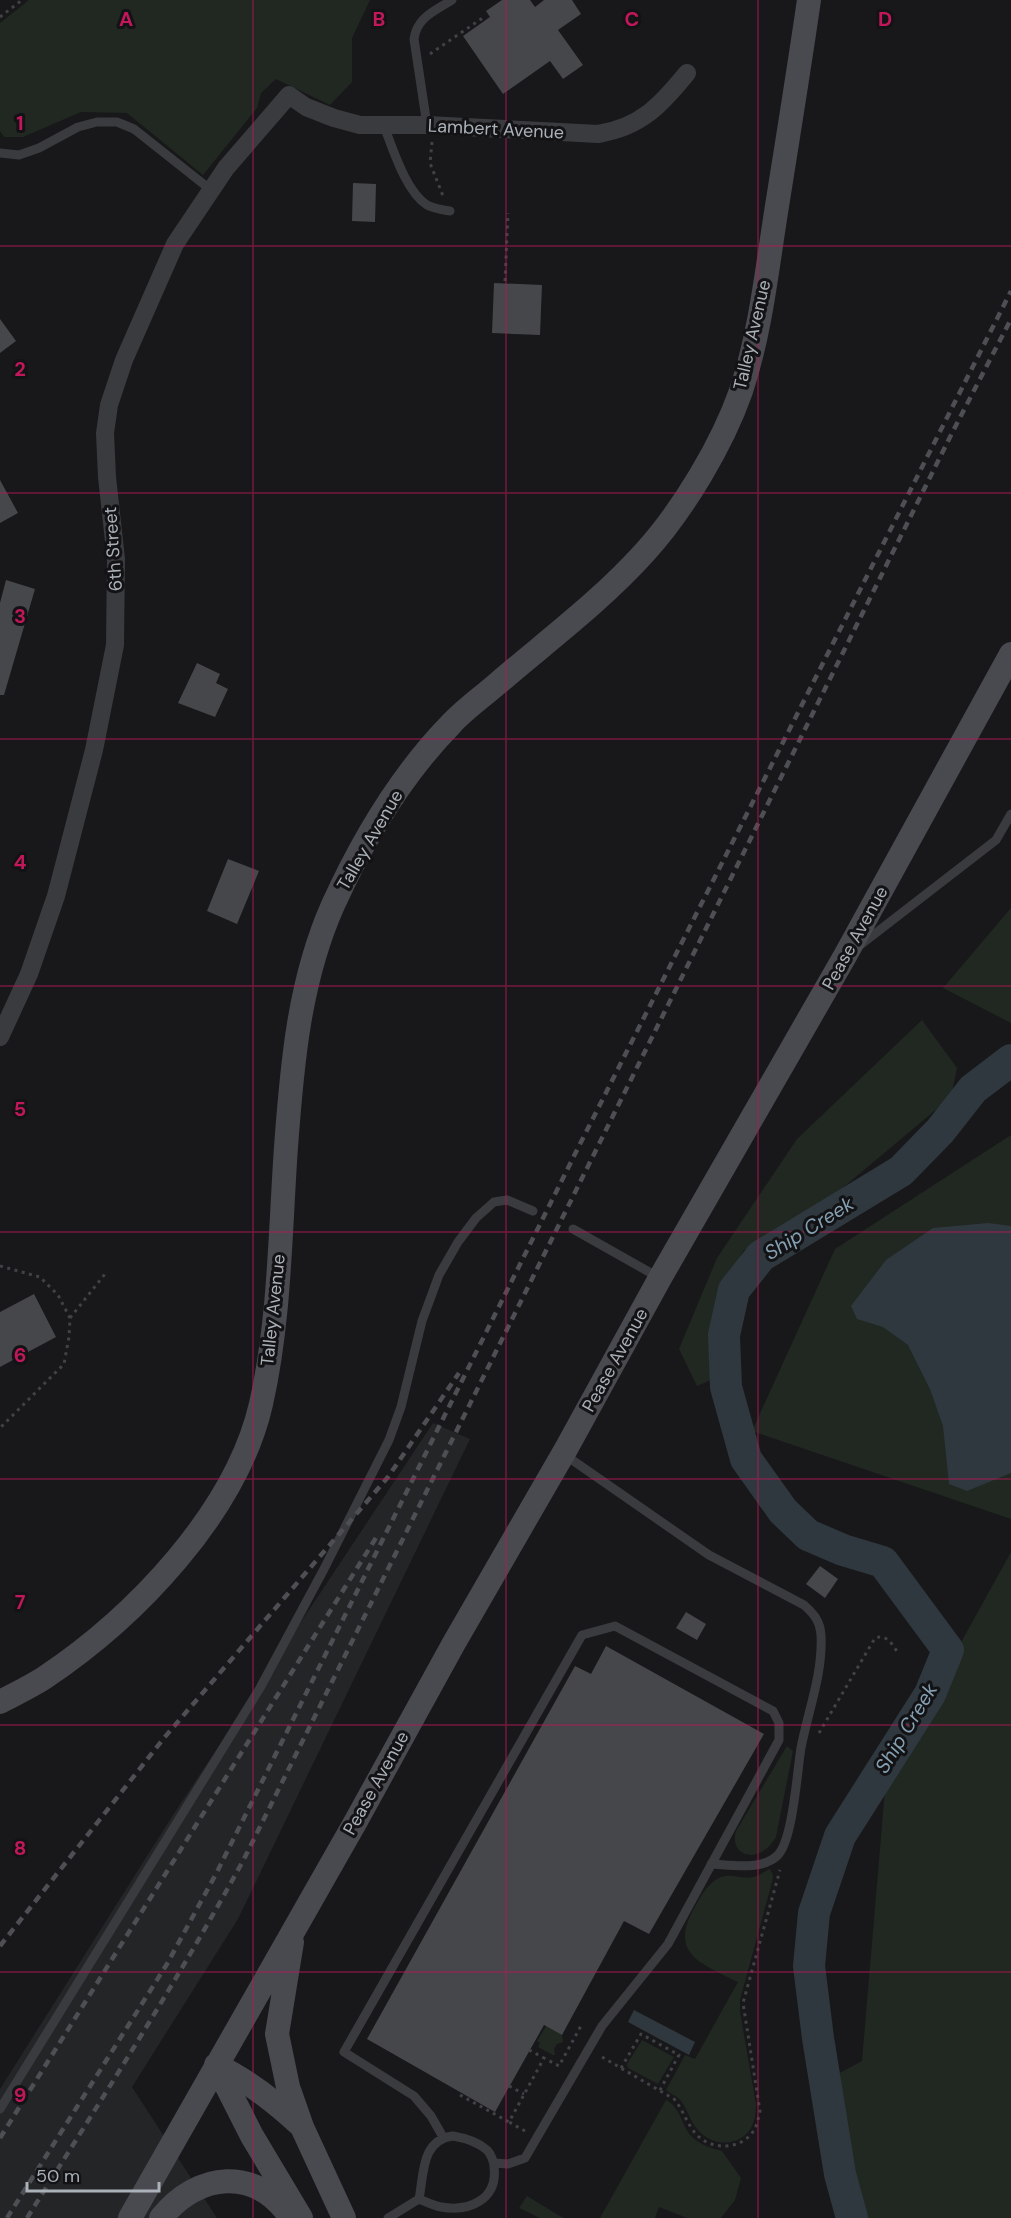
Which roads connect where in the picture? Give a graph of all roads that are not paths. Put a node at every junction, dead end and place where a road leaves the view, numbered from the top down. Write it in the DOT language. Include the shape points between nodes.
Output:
graph roads {
  1 [pos="452,0"];
  2 [pos="810,0"];
  3 [pos="687,73"];
  4 [pos="289,95"];
  5 [pos="384,126"];
  6 [pos="429,131"];
  7 [pos="0,153"];
  8 [pos="211,190"];
  9 [pos="446,210"];
  10 [pos="1011,654"];
  11 [pos="1011,814"];
  12 [pos="846,956"];
  13 [pos="0,1037"];
  14 [pos="533,1211"];
  15 [pos="573,1229"];
  16 [pos="660,1278"];
  17 [pos="563,1454"];
  18 [pos="0,1702"];
  19 [pos="711,1864"];
  20 [pos="293,1930"];
  21 [pos="216,2065"];
  22 [pos="0,2109"];
  23 [pos="302,2127"];
  24 [pos="443,2137"];
  25 [pos="494,2163"];
  26 [pos="419,2199"];
  27 [pos="130,2218"];
  28 [pos="161,2218"];
  29 [pos="291,2218"];
  30 [pos="301,2218"];
  31 [pos="344,2218"];
  32 [pos="388,2218"];
  1 -- 6 [label="lane" via="425,17 416,28 414,39"];
  2 -- 18 [label="street, Talley Avenue" via="756,336 740,393 709,461 646,551 453,722 417,763 359,852 331,910 310,970 299,1026 290,1089 272,1341 261,1406 239,1467 208,1518 134,1606 91,1644 39,1681"];
  3 -- 6 [label="street, Lambert Avenue" via="653,111 618,131"];
  4 -- 5 [label="street, Lambert Avenue" via="334,118"];
  4 -- 8 [label="street, 6th Street"];
  5 -- 6 [label="street, Lambert Avenue"];
  5 -- 9 [label="lane" via="415,192 425,204"];
  7 -- 8 [label="lane" via="19,155 78,127 117,122 134,129"];
  8 -- 13 [label="street, 6th Street" via="175,244 124,360 109,405 105,433 116,559 115,645 94,750 56,896 29,974"];
  10 -- 12 [label="street, Pease Avenue"];
  11 -- 12 [label="lane" via="996,840"];
  12 -- 16 [label="street, Pease Avenue"];
  14 -- 22 [label="lane" via="507,1200 494,1202 458,1242 439,1275 422,1321 389,1440 324,1569 260,1688"];
  15 -- 16 [label="lane"];
  16 -- 17 [label="street, Pease Avenue"];
  17 -- 19 [label="lane" via="709,1555 804,1605 817,1617 820,1656 785,1841 778,1855 763,1863"];
  17 -- 20 [label="street, Pease Avenue"];
  19 -- 24 [label="lane" via="779,1740 779,1723 773,1712 615,1626 582,1635 345,2052 414,2096"];
  19 -- 25 [label="lane" via="668,1944 603,2026 525,2158 508,2164"];
  20 -- 21 [label="street, Pease Avenue"];
  20 -- 23 [label="street" via="277,2034 288,2087"];
  21 -- 23 [label="street" via="272,2100"];
  21 -- 27 [label="street, Pease Avenue"];
  21 -- 30 [label="street" via="252,2136"];
  23 -- 31 [label="street"];
  24 -- 25 [label="lane" via="465,2138 478,2144 488,2151"];
  24 -- 26 [label="lane" via="428,2154"];
  25 -- 26 [label="lane" via="492,2187 486,2198 478,2202 450,2208"];
  26 -- 32 [label="lane"];
  28 -- 29 [label="street" via="193,2189 219,2181 241,2181 263,2191"];
}
